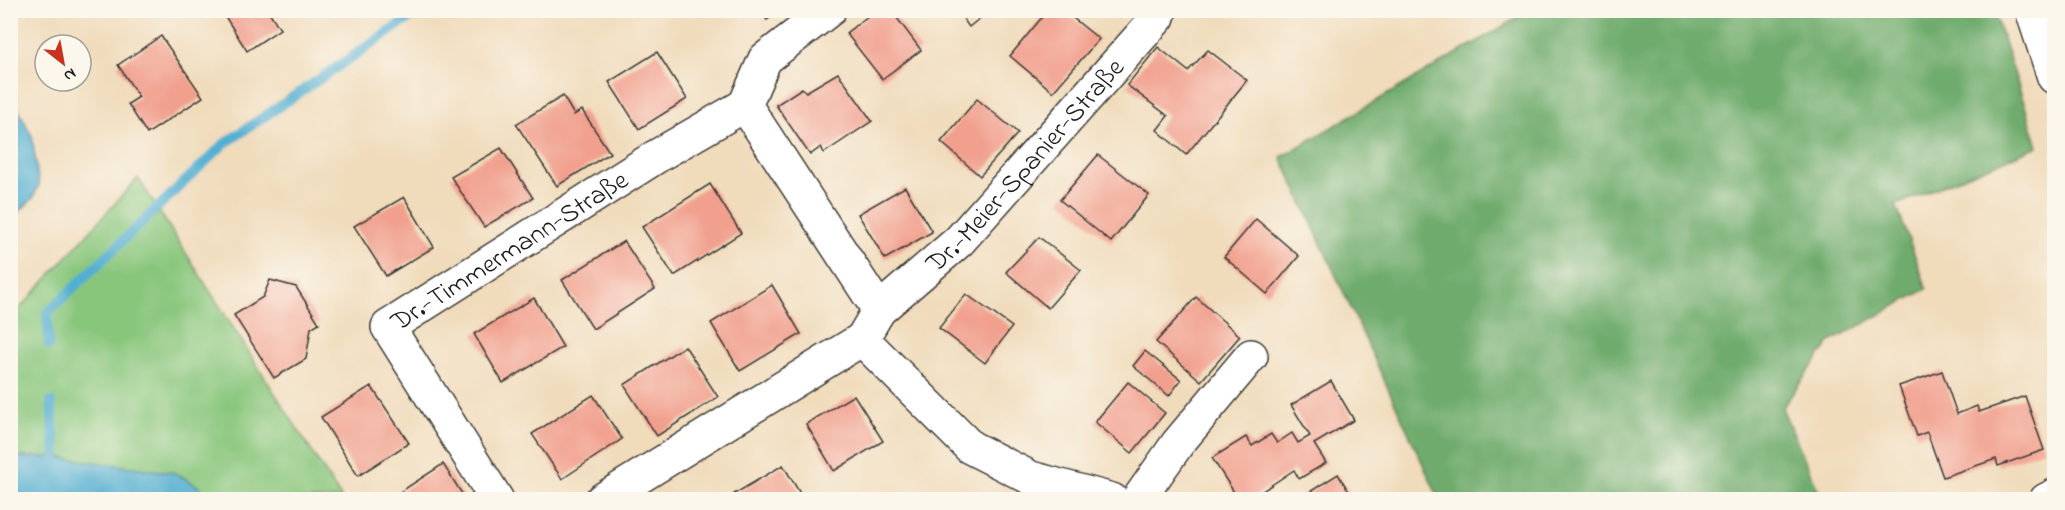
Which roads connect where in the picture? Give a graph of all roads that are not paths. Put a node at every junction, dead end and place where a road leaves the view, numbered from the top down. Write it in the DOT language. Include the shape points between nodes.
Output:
graph roads {
  1 [pos="829,10"];
  2 [pos="1160,10"];
  3 [pos="2032,10"];
  4 [pos="2055,77"];
  5 [pos="745,105"];
  6 [pos="879,310"];
  7 [pos="862,339"];
  8 [pos="1251,356"];
  9 [pos="2055,496"];
  10 [pos="497,500"];
  11 [pos="602,500"];
  12 [pos="1112,500"];
  13 [pos="1138,500"];
  14 [pos="2046,500"];
  1 -- 5 [label="street" via="765,59"];
  2 -- 6 [label="street, Dr.-Meier-Spanier-Straße" via="1158,17 959,241"];
  3 -- 4 [label="street"];
  5 -- 6 [label="street"];
  5 -- 10 [label="street, Dr.-Timmermann-Straße" via="657,156 388,327"];
  6 -- 7 [label="street, Dr.-Meier-Spanier-Straße"];
  7 -- 11 [label="street"];
  7 -- 12 [label="street" via="970,447 1031,478"];
  8 -- 13 [label="street" via="1178,443"];
  9 -- 14 [label="street"];
}
